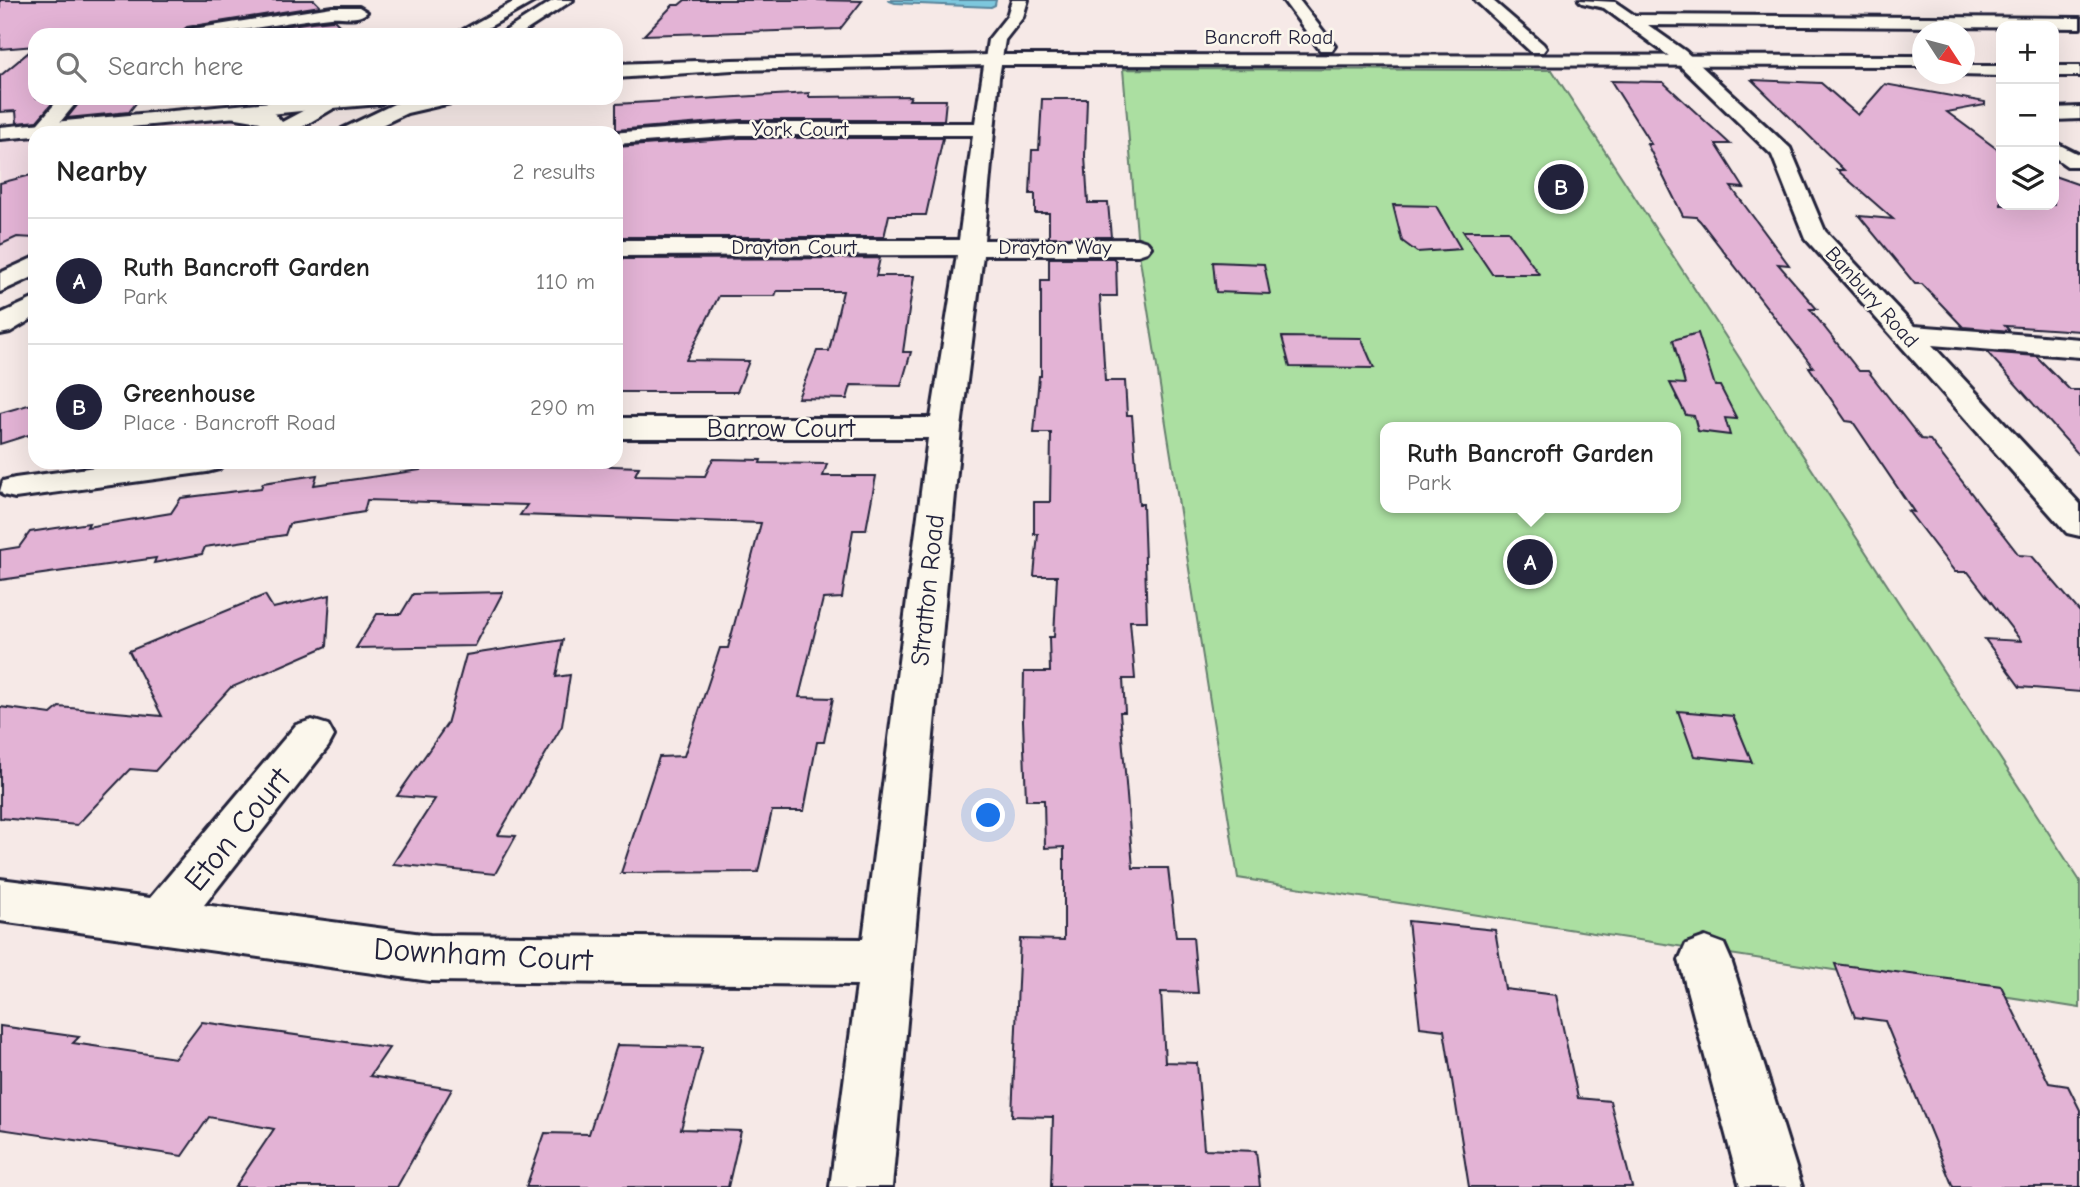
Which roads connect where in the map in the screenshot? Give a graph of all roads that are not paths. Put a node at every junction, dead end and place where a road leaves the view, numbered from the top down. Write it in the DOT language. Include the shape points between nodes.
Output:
graph roads {
  1 [pos="529,0"];
  2 [pos="565,0"];
  3 [pos="1020,0"];
  4 [pos="1292,0"];
  5 [pos="1483,0"];
  6 [pos="1587,0"];
  7 [pos="1768,5"];
  8 [pos="2010,5"];
  9 [pos="359,12"];
  10 [pos="1629,20"];
  11 [pos="1796,21"];
  12 [pos="2048,21"];
  13 [pos="1996,23"];
  14 [pos="2059,23"];
  15 [pos="2080,23"];
  16 [pos="231,28"];
  17 [pos="475,28"];
  18 [pos="519,28"];
  19 [pos="1326,46"];
  20 [pos="1537,48"];
  21 [pos="1912,61"];
  22 [pos="1975,61"];
  23 [pos="1996,61"];
  24 [pos="2059,61"];
  25 [pos="2080,61"];
  26 [pos="1689,64"];
  27 [pos="992,65"];
  28 [pos="1912,70"];
  29 [pos="623,71"];
  30 [pos="1975,71"];
  31 [pos="1996,71"];
  32 [pos="2059,71"];
  33 [pos="2080,71"];
  34 [pos="623,79"];
  35 [pos="64,105"];
  36 [pos="225,105"];
  37 [pos="293,105"];
  38 [pos="328,105"];
  39 [pos="386,105"];
  40 [pos="415,105"];
  41 [pos="232,112"];
  42 [pos="2080,113"];
  43 [pos="2059,114"];
  44 [pos="0,124"];
  45 [pos="47,124"];
  46 [pos="37,126"];
  47 [pos="274,126"];
  48 [pos="290,126"];
  49 [pos="348,126"];
  50 [pos="364,126"];
  51 [pos="28,128"];
  52 [pos="984,129"];
  53 [pos="0,133"];
  54 [pos="623,137"];
  55 [pos="2059,151"];
  56 [pos="2076,161"];
  57 [pos="971,247"];
  58 [pos="1139,247"];
  59 [pos="623,248"];
  60 [pos="28,269"];
  61 [pos="0,284"];
  62 [pos="28,310"];
  63 [pos="0,326"];
  64 [pos="1905,334"];
  65 [pos="2080,348"];
  66 [pos="623,428"];
  67 [pos="945,428"];
  68 [pos="155,469"];
  69 [pos="15,488"];
  70 [pos="2080,525"];
  71 [pos="313,736"];
  72 [pos="0,900"];
  73 [pos="161,922"];
  74 [pos="1705,960"];
  75 [pos="885,962"];
  76 [pos="861,1187"];
  77 [pos="1771,1187"];
  1 -- 17 [label="main road"];
  2 -- 18 [label="main road"];
  3 -- 27 [label="main road, Stratton Road" via="1015,17 997,40"];
  4 -- 19 [label="main road"];
  5 -- 20 [label="main road"];
  6 -- 10 [label="main road, Banbury Road" via="1609,5"];
  7 -- 11 [label="main road"];
  8 -- 12 [label="main road"];
  9 -- 16 [label="main road"];
  10 -- 11 [label="main road"];
  10 -- 26 [label="main road, Banbury Road"];
  11 -- 13 [label="main road"];
  14 -- 15 [label="main road"];
  21 -- 26 [label="main road, Bancroft Road"];
  22 -- 23 [label="main road"];
  24 -- 25 [label="main road"];
  26 -- 27 [label="main road, Bancroft Road"];
  26 -- 28 [label="main road, Bancroft Road"];
  26 -- 64 [label="main road, Banbury Road" via="1782,153 1814,233"];
  27 -- 29 [label="main road, Bancroft Road"];
  27 -- 34 [label="main road, Bancroft Road" via="776,69"];
  27 -- 52 [label="main road, Stratton Road"];
  30 -- 31 [label="main road"];
  32 -- 33 [label="main road"];
  35 -- 45 [label="main road"];
  36 -- 45 [label="main road"];
  37 -- 41 [label="main road"];
  38 -- 48 [label="main road"];
  39 -- 49 [label="main road"];
  40 -- 50 [label="main road"];
  41 -- 45 [label="main road"];
  41 -- 47 [label="main road" via="266,117"];
  42 -- 43 [label="main road"];
  44 -- 45 [label="main road"];
  45 -- 46 [label="main road"];
  51 -- 53 [label="main road"];
  52 -- 54 [label="main road, York Court" via="740,129"];
  52 -- 57 [label="main road, Stratton Road"];
  55 -- 56 [label="main road"];
  57 -- 58 [label="main road, Drayton Way"];
  57 -- 59 [label="main road, Drayton Court"];
  57 -- 67 [label="main road, Stratton Road"];
  60 -- 61 [label="main road"];
  62 -- 63 [label="main road"];
  64 -- 65 [label="main road"];
  64 -- 70 [label="main road, Banbury Road"];
  66 -- 67 [label="main road, Barrow Court"];
  67 -- 75 [label="main road, Stratton Road"];
  68 -- 69 [label="main road"];
  71 -- 73 [label="main road, Eton Court"];
  72 -- 73 [label="main road, Downham Court"];
  73 -- 75 [label="main road, Downham Court" via="430,958"];
  74 -- 77 [label="main road"];
  75 -- 76 [label="main road, Stratton Road"];
}
